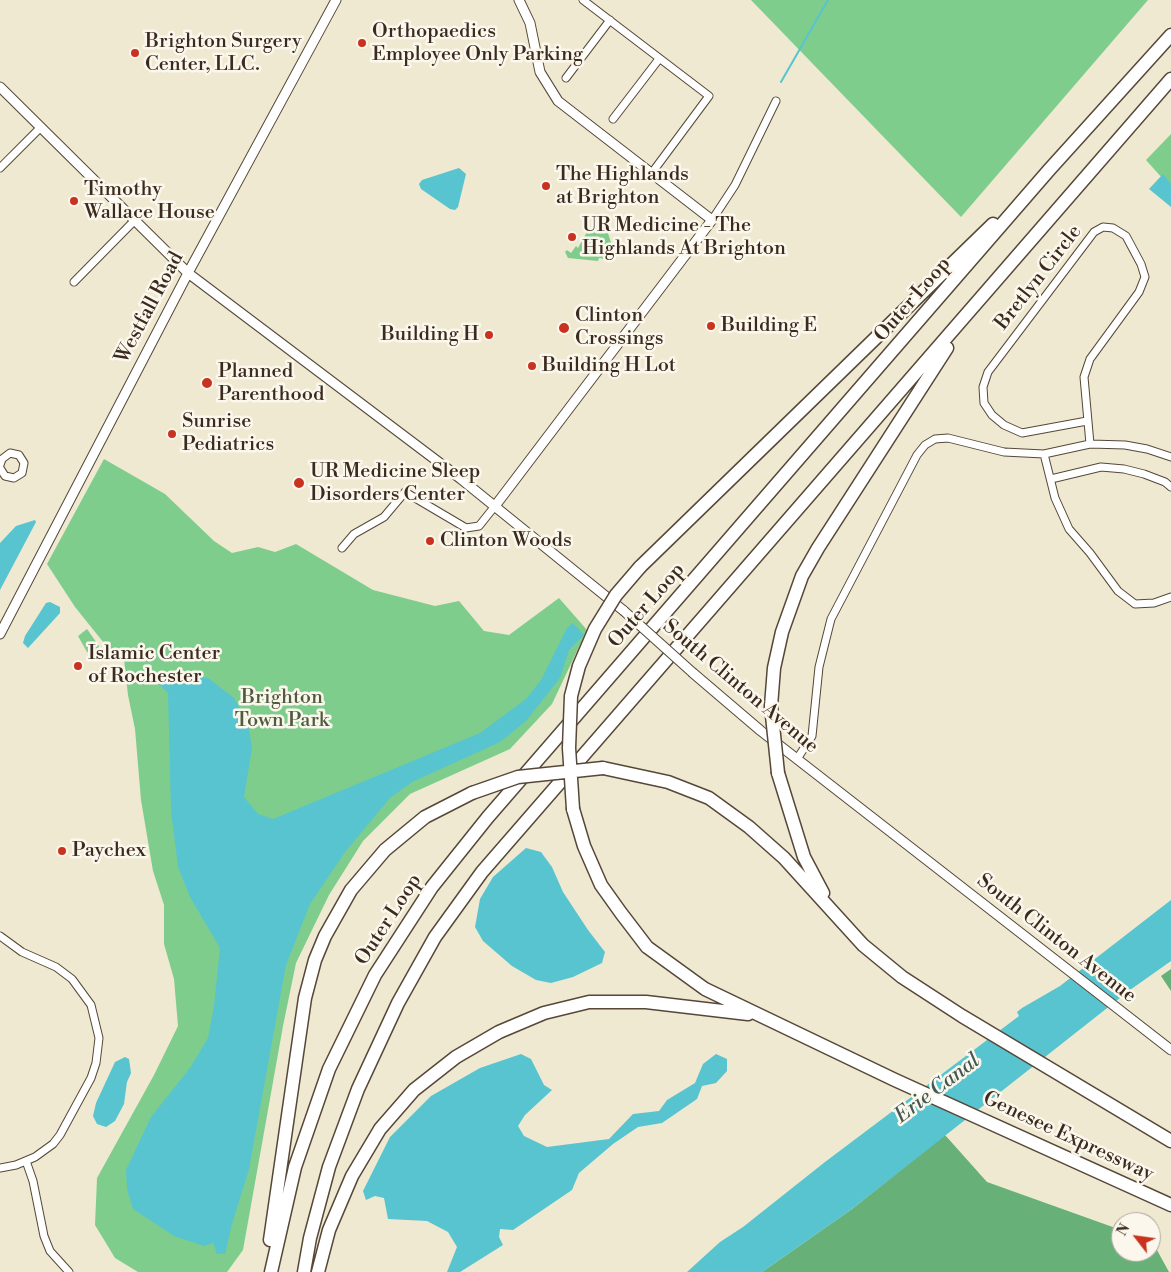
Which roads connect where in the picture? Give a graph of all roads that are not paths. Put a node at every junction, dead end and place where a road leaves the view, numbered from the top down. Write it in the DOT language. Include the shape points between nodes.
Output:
graph roads {
  1 [pos="336,0"];
  2 [pos="583,0"];
  3 [pos="522,1"];
  4 [pos="610,20"];
  5 [pos="1171,35"];
  6 [pos="659,59"];
  7 [pos="566,78"];
  8 [pos="1171,79"];
  9 [pos="0,87"];
  10 [pos="776,101"];
  11 [pos="613,119"];
  12 [pos="41,127"];
  13 [pos="0,168"];
  14 [pos="1049,170"];
  15 [pos="652,174"];
  16 [pos="135,220"];
  17 [pos="712,220"];
  18 [pos="188,273"];
  19 [pos="74,282"];
  20 [pos="969,313"];
  21 [pos="1087,421"];
  22 [pos="1090,444"];
  23 [pos="0,447"];
  24 [pos="1044,454"];
  25 [pos="6,455"];
  26 [pos="1171,457"];
  27 [pos="0,466"];
  28 [pos="1051,479"];
  29 [pos="1171,487"];
  30 [pos="495,506"];
  31 [pos="342,548"];
  32 [pos="1171,597"];
  33 [pos="0,634"];
  34 [pos="798,759"];
  35 [pos="832,909"];
  36 [pos="0,936"];
  37 [pos="758,1015"];
  38 [pos="1171,1050"];
  39 [pos="1171,1141"];
  40 [pos="26,1161"];
  41 [pos="0,1168"];
  42 [pos="1171,1205"];
  43 [pos="69,1272"];
  44 [pos="266,1272"];
  45 [pos="271,1272"];
  46 [pos="304,1272"];
  47 [pos="318,1272"];
  1 -- 18 [label="street, Westfall Road"];
  2 -- 4 [label="street"];
  3 -- 15 [label="street" via="540,72 551,93 565,108"];
  4 -- 6 [label="street"];
  4 -- 7 [label="street"];
  5 -- 14 [label="highway, Outer Loop"];
  6 -- 11 [label="street"];
  6 -- 15 [label="street" via="709,96"];
  8 -- 20 [label="highway"];
  9 -- 12 [label="street, South Clinton Avenue"];
  10 -- 17 [label="street" via="735,186"];
  12 -- 13 [label="street"];
  12 -- 16 [label="street, South Clinton Avenue"];
  14 -- 37 [label="highway, Genesee Expressway, bridge" via="640,567 611,602 579,666 571,696 569,739 573,809 601,885 647,947 705,990"];
  14 -- 45 [label="highway, Outer Loop" via="488,816 416,908 369,986 327,1075 298,1154"];
  15 -- 17 [label="street"];
  16 -- 18 [label="street, South Clinton Avenue"];
  16 -- 19 [label="street"];
  17 -- 30 [label="street"];
  18 -- 30 [label="street, South Clinton Avenue"];
  18 -- 33 [label="street, Westfall Road"];
  20 -- 35 [label="highway, bridge" via="823,540 802,576 782,632 774,668 771,706 778,773 804,857"];
  20 -- 46 [label="highway" via="517,830 435,937 398,1004 358,1089 329,1167"];
  21 -- 21 [label="street, Bretlyn Circle" via="1084,377 1090,359 1139,292 1145,277 1126,236 1114,228 1103,227 1094,232 988,372 983,387 984,403 992,415 1022,433"];
  21 -- 22 [label="street, Bretlyn Circle"];
  22 -- 24 [label="street"];
  22 -- 26 [label="street" via="1147,449"];
  23 -- 25 [label="street"];
  24 -- 28 [label="street"];
  24 -- 34 [label="street" via="1004,452 948,438 936,439 925,445 831,619 819,667 812,736"];
  25 -- 27 [label="street"];
  25 -- 27 [label="street" via="19,455 24,468 19,476 10,478"];
  28 -- 29 [label="street" via="1101,467 1144,474"];
  28 -- 32 [label="street" via="1055,498 1069,529 1118,591 1135,604 1154,603"];
  30 -- 31 [label="street" via="479,526 466,528 405,492 388,513 354,534"];
  30 -- 34 [label="street, South Clinton Avenue, bridge"];
  34 -- 38 [label="street, South Clinton Avenue"];
  35 -- 39 [label="highway, Genesee Expressway" via="864,945 902,977"];
  35 -- 44 [label="highway, bridge" via="749,827 709,798 668,782 603,768 518,777 491,784 425,817 384,850 351,890 315,960 306,998"];
  36 -- 40 [label="street" via="72,979 90,1004 97,1026 99,1051 96,1063 67,1124 53,1144"];
  37 -- 42 [label="highway, Genesee Expressway"];
  37 -- 47 [label="highway" via="646,1002 589,1002 544,1013 464,1052 414,1090 380,1129 352,1176 330,1230"];
  40 -- 41 [label="street"];
  40 -- 43 [label="street" via="44,1236 50,1251"];
}
